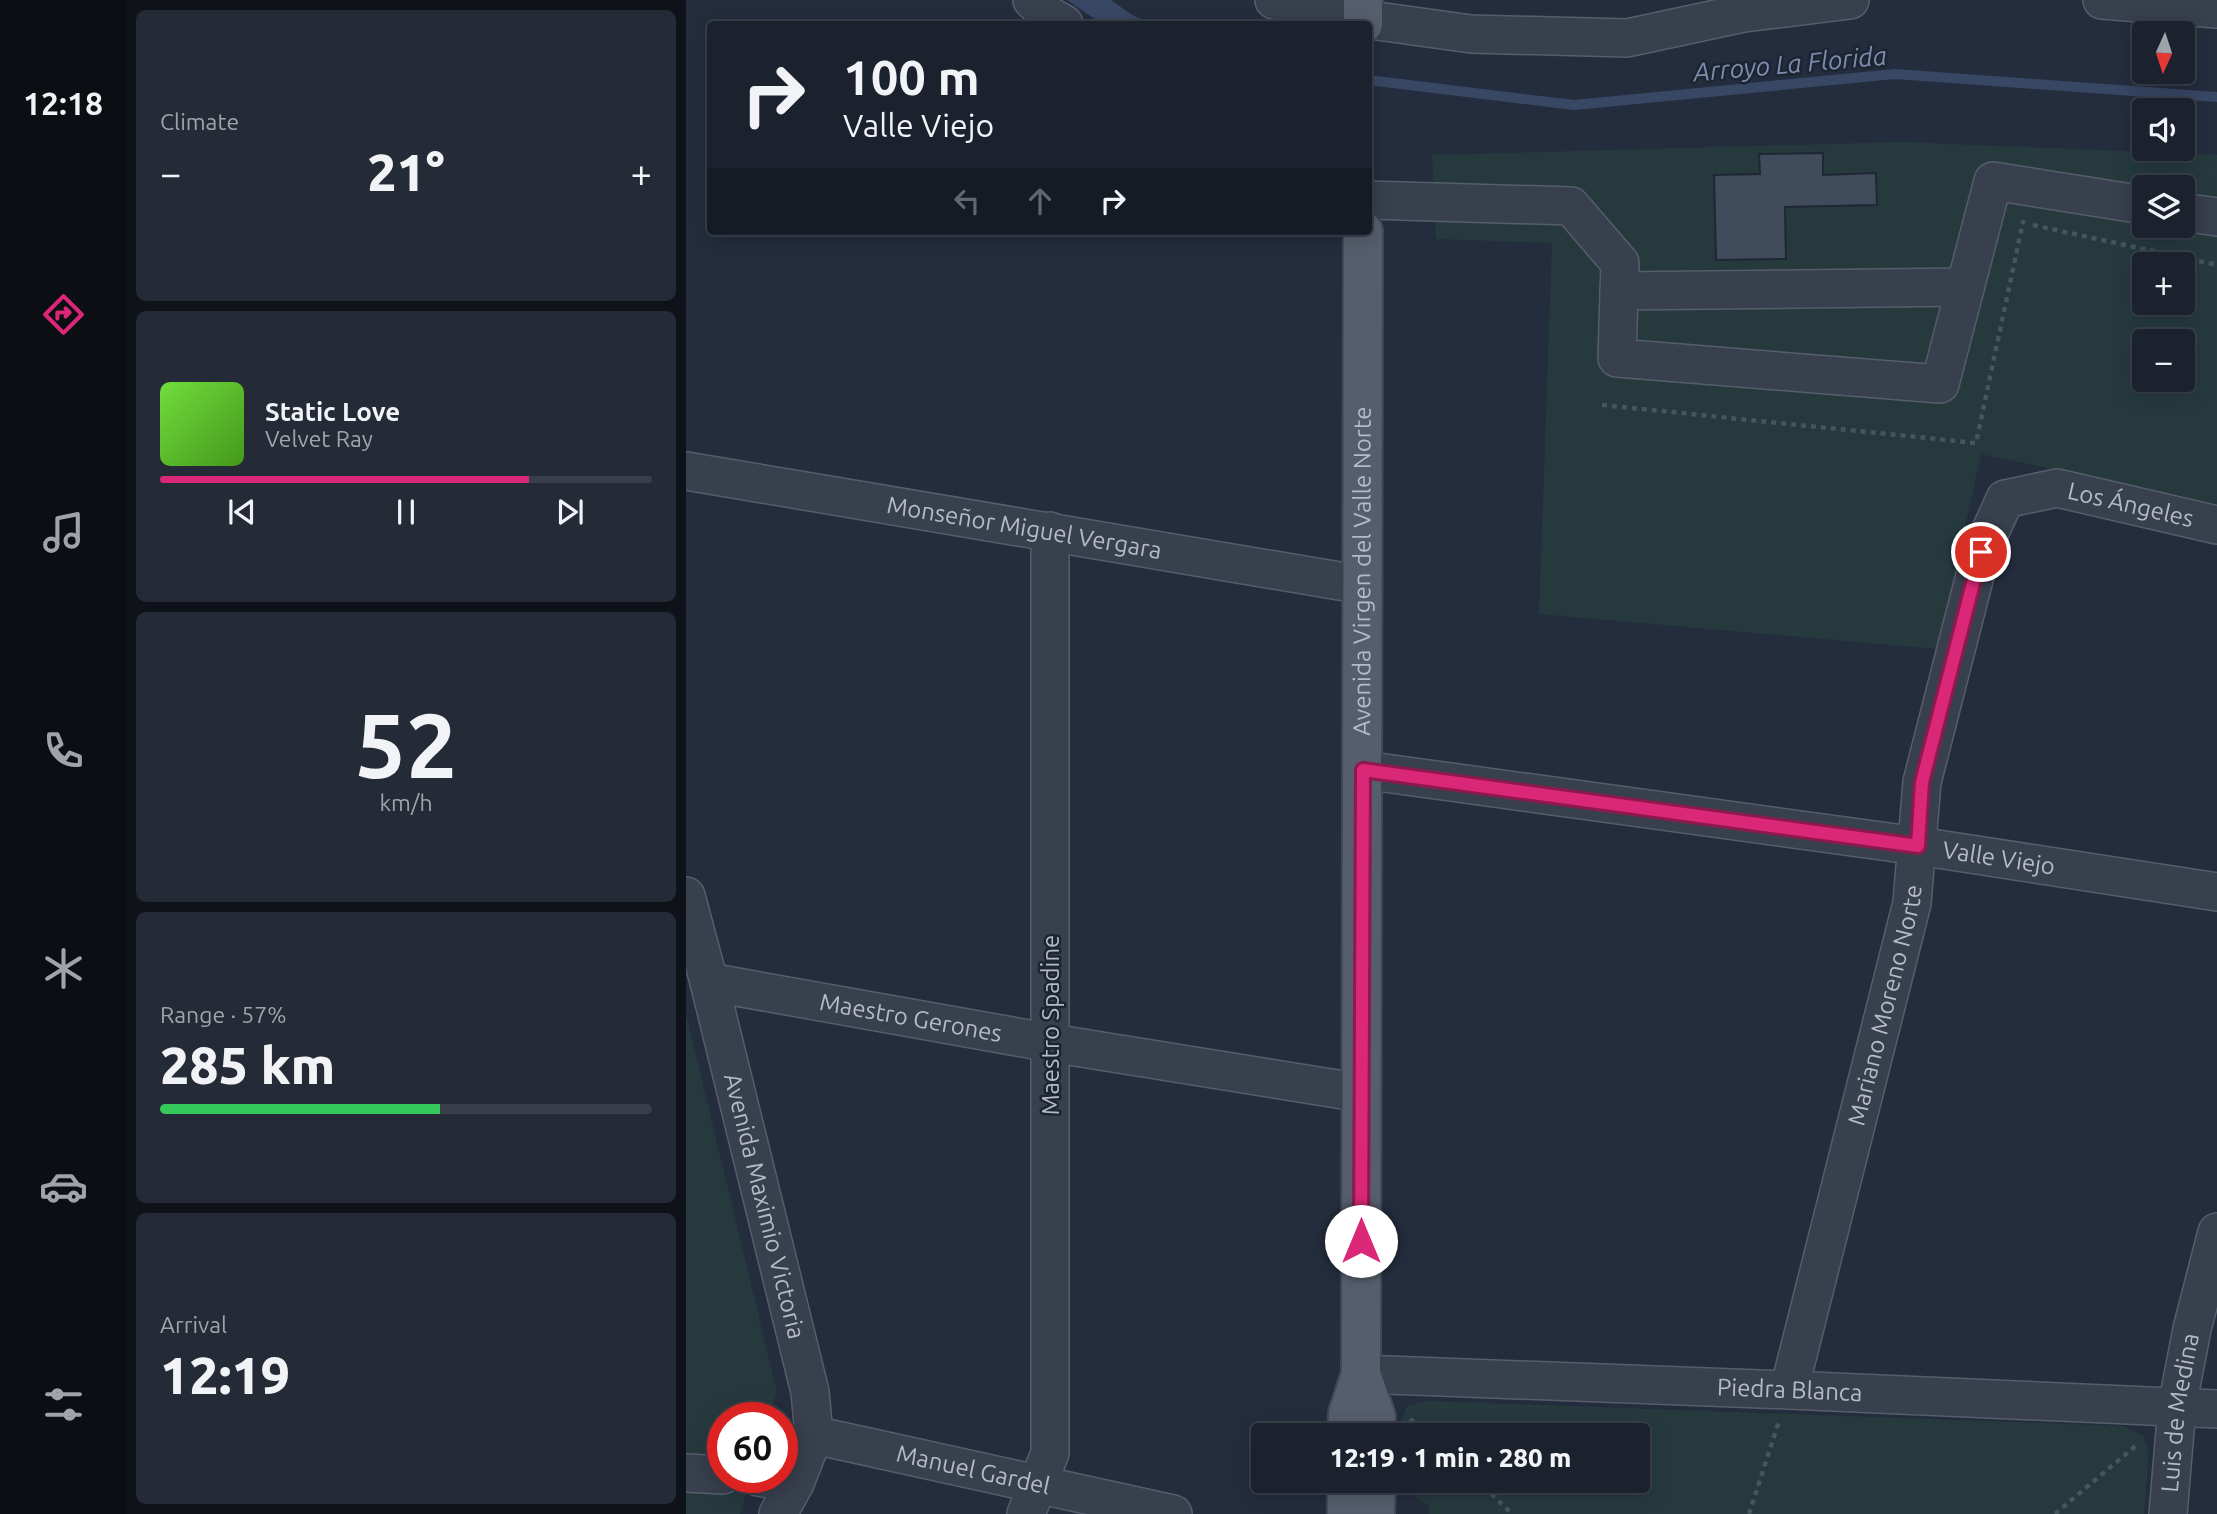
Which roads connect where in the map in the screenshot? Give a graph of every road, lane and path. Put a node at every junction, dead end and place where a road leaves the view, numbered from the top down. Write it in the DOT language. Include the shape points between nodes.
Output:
graph roads {
  1 [pos="1032,0"];
  2 [pos="1275,0"];
  3 [pos="1850,0"];
  4 [pos="2102,0"];
  5 [pos="1744,6"];
  6 [pos="2217,9"];
  7 [pos="1363,15"];
  8 [pos="1059,21"];
  9 [pos="1372,200"];
  10 [pos="2132,203"];
  11 [pos="2195,214"];
  12 [pos="2217,217"];
  13 [pos="1363,235"];
  14 [pos="1964,287"];
  15 [pos="1619,291"];
  16 [pos="686,471"];
  17 [pos="2005,499"];
  18 [pos="2217,525"];
  19 [pos="1050,531"];
  20 [pos="1363,585"];
  21 [pos="1363,770"];
  22 [pos="1918,846"];
  23 [pos="2217,892"];
  24 [pos="686,896"];
  25 [pos="709,982"];
  26 [pos="1051,1043"];
  27 [pos="1362,1093"];
  28 [pos="2217,1232"];
  29 [pos="1361,1374"];
  30 [pos="1789,1390"];
  31 [pos="2177,1406"];
  32 [pos="2217,1409"];
  33 [pos="1348,1423"];
  34 [pos="1376,1423"];
  35 [pos="814,1435"];
  36 [pos="686,1473"];
  37 [pos="707,1474"];
  38 [pos="1347,1493"];
  39 [pos="1376,1493"];
  40 [pos="1490,1493"];
  41 [pos="787,1498"];
  42 [pos="1032,1500"];
  43 [pos="1173,1514"];
  44 [pos="1347,1514"];
  45 [pos="1375,1514"];
  46 [pos="1512,1514"];
  47 [pos="1749,1514"];
  48 [pos="2055,1514"];
  49 [pos="2168,1514"];
  1 -- 8 [label="street"];
  2 -- 7 [label="street"];
  3 -- 5 [label="street"];
  4 -- 6 [label="street"];
  5 -- 7 [label="street" via="1627,38 1471,34"];
  9 -- 15 [label="street" via="1571,206 1620,264"];
  10 -- 14 [label="street" via="1993,181"];
  11 -- 12 [label="street"];
  13 -- 20 [label="main road, Avenida Virgen del Valle Norte"];
  14 -- 15 [label="street"];
  14 -- 15 [label="street" via="1940,384 1617,358"];
  16 -- 19 [label="street, Monseñor Miguel Vergara"];
  17 -- 18 [label="street, Los Ángeles" via="2057,488"];
  17 -- 22 [label="street, Mariano Moreno Norte" via="1981,552 1922,782"];
  19 -- 20 [label="street, Monseñor Miguel Vergara"];
  19 -- 26 [label="street, Maestro Spadine"];
  20 -- 21 [label="main road, Avenida Virgen del Valle Norte"];
  21 -- 22 [label="street, Valle Viejo"];
  21 -- 27 [label="main road, Avenida Virgen del Valle Norte"];
  22 -- 23 [label="street, Valle Viejo"];
  22 -- 30 [label="street, Mariano Moreno Norte" via="1912,903"];
  24 -- 25 [label="street, Avenida Maximio Victoria"];
  25 -- 26 [label="street, Maestro Gerones"];
  25 -- 35 [label="street, Avenida Maximio Victoria" via="810,1392"];
  26 -- 27 [label="street, Maestro Gerones"];
  26 -- 42 [label="street, Maestro Spadine" via="1050,1453"];
  27 -- 29 [label="main road, Avenida Virgen del Valle Norte"];
  28 -- 31 [label="street, Luis de Medina"];
  29 -- 30 [label="street, Piedra Blanca"];
  29 -- 33 [label="main road, Avenida Virgen del Valle Norte"];
  29 -- 34 [label="main road, Avenida Virgen del Valle Norte"];
  30 -- 31 [label="street, Piedra Blanca"];
  30 -- 47 [label="path"];
  31 -- 32 [label="street, Piedra Blanca"];
  31 -- 48 [label="path"];
  31 -- 49 [label="street, Luis de Medina"];
  35 -- 41 [label="street, Avenida Maximio Victoria"];
  35 -- 42 [label="street, Manuel Gardel"];
  36 -- 37 [label="street"];
  38 -- 44 [label="main road"];
  39 -- 45 [label="main road"];
  40 -- 46 [label="path"];
  42 -- 43 [label="street, Manuel Gardel"];
}
